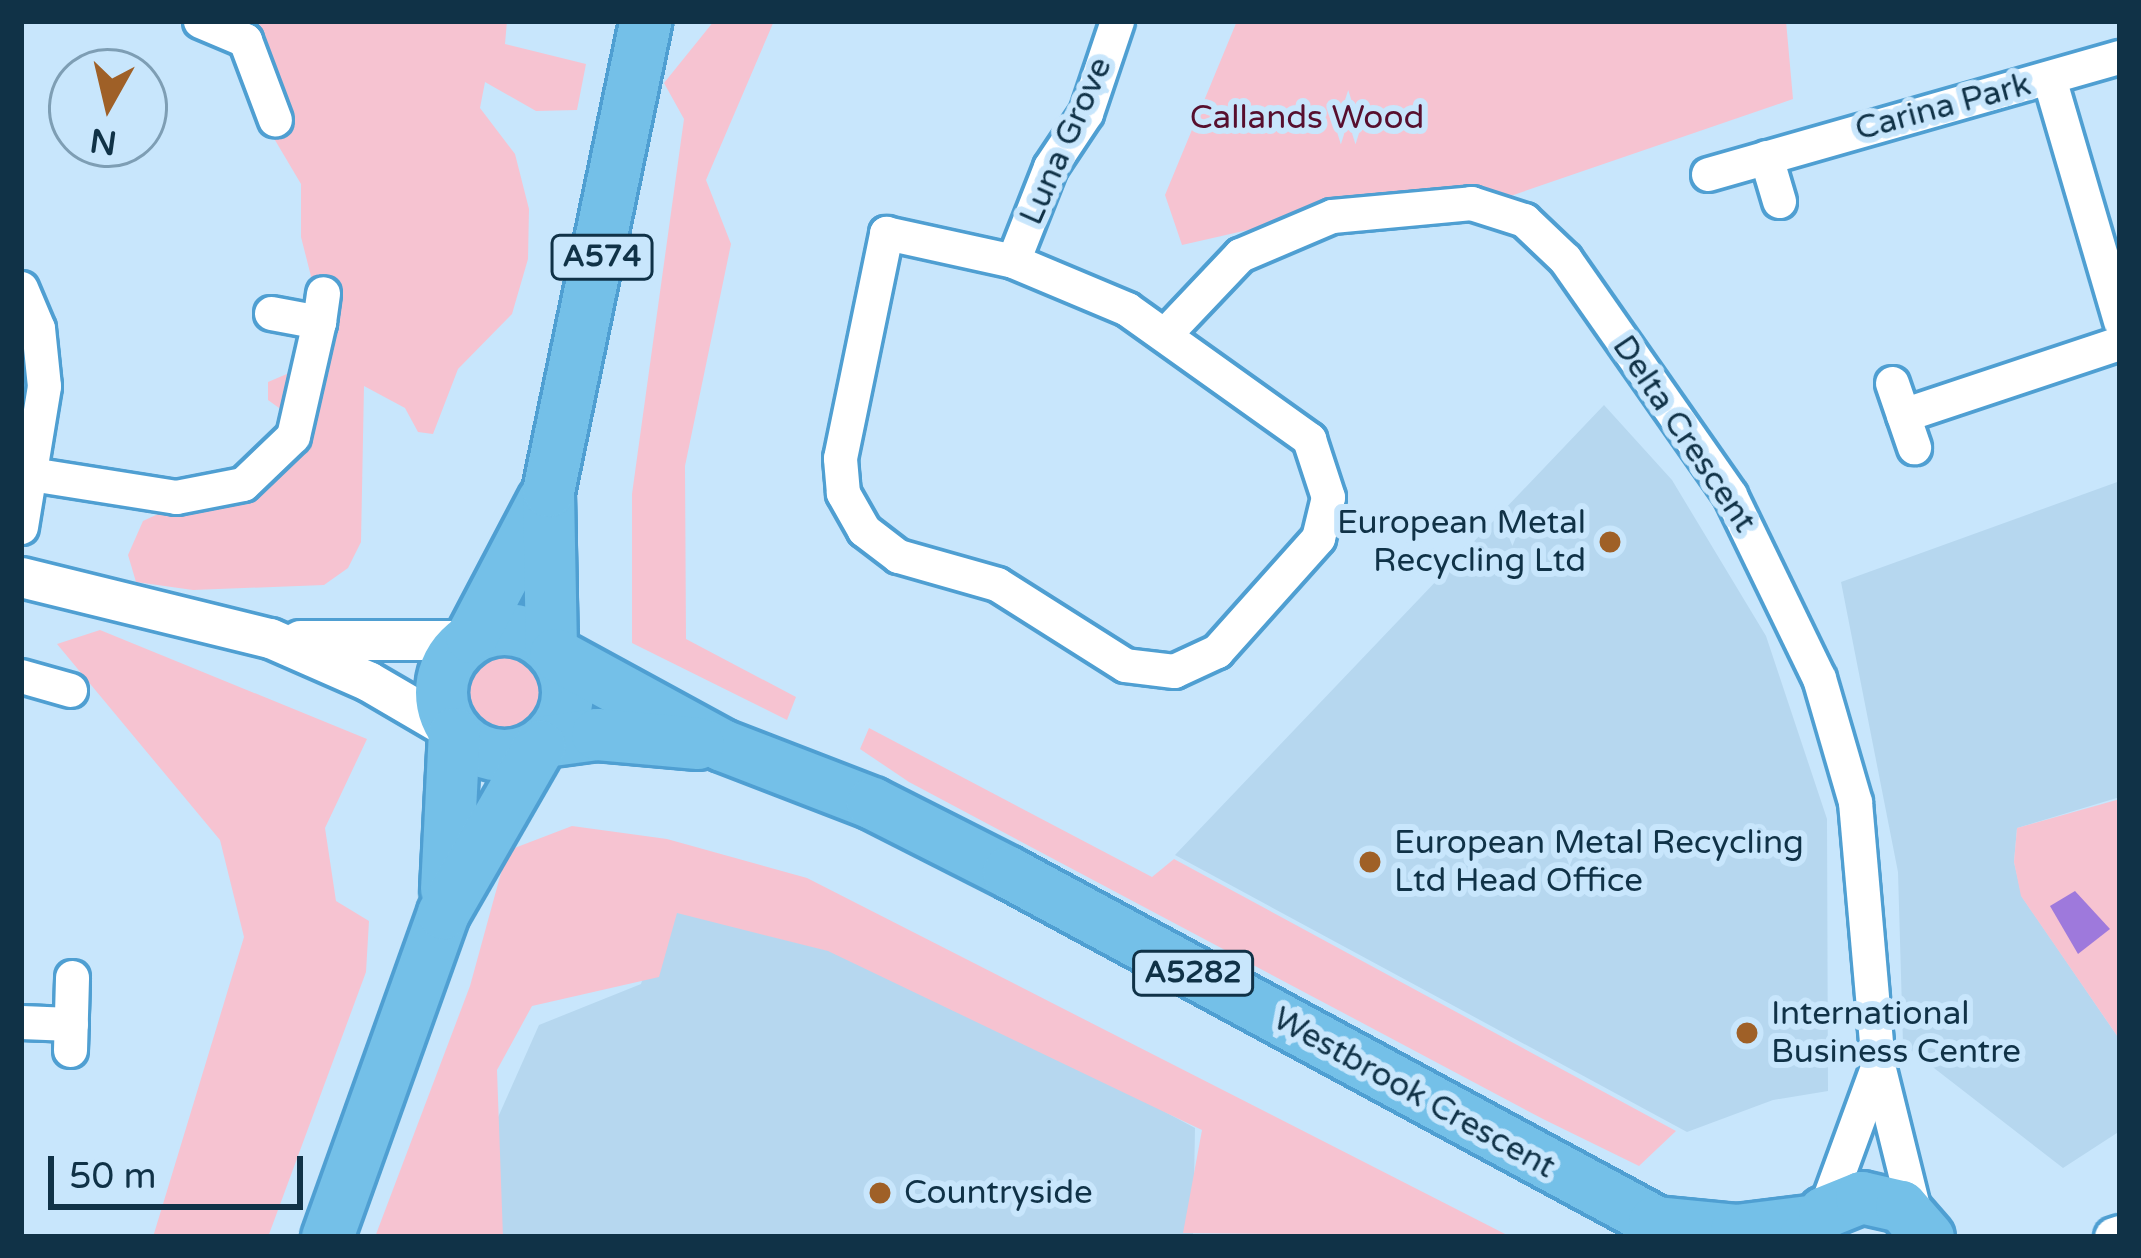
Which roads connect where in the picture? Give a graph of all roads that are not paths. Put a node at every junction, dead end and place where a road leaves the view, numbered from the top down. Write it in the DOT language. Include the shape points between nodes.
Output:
graph roads {
  1 [pos="200,21"];
  2 [pos="645,21"];
  3 [pos="1117,21"];
  4 [pos="2120,57"];
  5 [pos="2049,79"];
  6 [pos="275,120"];
  7 [pos="1766,157"];
  8 [pos="1708,174"];
  9 [pos="1778,202"];
  10 [pos="1013,261"];
  11 [pos="21,288"];
  12 [pos="271,314"];
  13 [pos="2120,321"];
  14 [pos="1166,334"];
  15 [pos="2120,343"];
  16 [pos="1903,415"];
  17 [pos="29,437"];
  18 [pos="31,474"];
  19 [pos="548,491"];
  20 [pos="21,527"];
  21 [pos="21,577"];
  22 [pos="270,638"];
  23 [pos="469,638"];
  24 [pos="553,652"];
  25 [pos="21,676"];
  26 [pos="70,690"];
  27 [pos="21,696"];
  28 [pos="453,731"];
  29 [pos="542,743"];
  30 [pos="722,745"];
  31 [pos="443,914"];
  32 [pos="72,977"];
  33 [pos="21,1022"];
  34 [pos="1878,1065"];
  35 [pos="1815,1223"];
  36 [pos="1669,1229"];
  37 [pos="1931,1231"];
  38 [pos="327,1237"];
  1 -- 6 [label="street" via="245,40"];
  2 -- 19 [label="main road, A574"];
  3 -- 10 [label="street, Luna Grove" via="1086,113 1050,167"];
  4 -- 5 [label="street, Carina Park"];
  5 -- 7 [label="street, Carina Park"];
  5 -- 13 [label="street"];
  7 -- 8 [label="street, Carina Park"];
  7 -- 9 [label="street"];
  10 -- 14 [label="street"];
  10 -- 14 [label="street" via="873,226 839,458 851,513 898,556 997,584 1149,672 1197,664 1217,651 1318,538 1328,497 1319,456 1293,422"];
  11 -- 17 [label="street" via="44,356"];
  12 -- 18 [label="street" via="321,308 293,436 243,484 176,496"];
  14 -- 34 [label="street, Delta Crescent" via="1240,256 1331,216 1471,203 1544,235 1730,494 1819,678 1864,853"];
  15 -- 16 [label="street"];
  17 -- 18 [label="street"];
  18 -- 20 [label="street"];
  19 -- 23 [label="main road, A574"];
  19 -- 24 [label="main road, A574"];
  21 -- 22 [label="street"];
  22 -- 23 [label="street"];
  22 -- 28 [label="street" via="397,695"];
  23 -- 24 [label="main road" via="513,629"];
  23 -- 28 [label="main road, A574" via="452,654 440,692"];
  24 -- 29 [label="main road, A574" via="566,709"];
  24 -- 30 [label="main road, Westbrook Crescent / A5282"];
  25 -- 26 [label="street"];
  25 -- 27 [label="street"];
  28 -- 29 [label="main road" via="503,756"];
  28 -- 31 [label="main road, A574"];
  29 -- 30 [label="main road, Westbrook Crescent / A5282" via="597,734"];
  29 -- 31 [label="main road, A574"];
  30 -- 36 [label="main road, Westbrook Crescent / A5282" via="872,803 1008,872"];
  31 -- 38 [label="main road, A574"];
  32 -- 33 [label="street" via="70,1037"];
  34 -- 35 [label="street, Delta Crescent"];
  34 -- 37 [label="street, Delta Crescent"];
  35 -- 36 [label="main road, Westbrook Crescent / A5282"];
  35 -- 37 [label="main road, A5282" via="1862,1197"];
}
